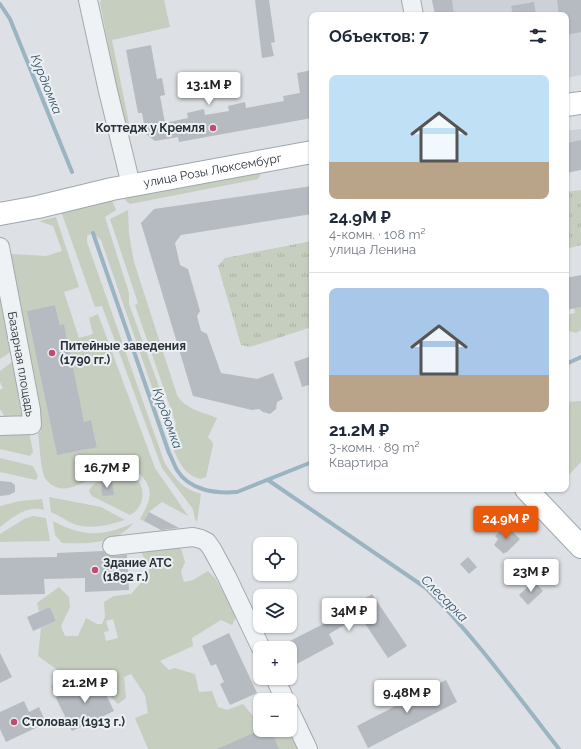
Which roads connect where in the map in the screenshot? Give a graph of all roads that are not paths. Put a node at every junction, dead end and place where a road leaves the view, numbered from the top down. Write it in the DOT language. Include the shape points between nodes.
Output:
graph roads {
  1 [pos="88,0"];
  2 [pos="411,0"];
  3 [pos="413,12"];
  4 [pos="581,102"];
  5 [pos="569,104"];
  6 [pos="309,153"];
  7 [pos="122,187"];
  8 [pos="0,214"];
  9 [pos="0,248"];
  10 [pos="0,426"];
  11 [pos="529,492"];
  12 [pos="112,546"];
  13 [pos="581,547"];
  14 [pos="257,641"];
  15 [pos="297,726"];
  16 [pos="308,749"];
  1 -- 7 [label="street" via="108,91"];
  2 -- 3 [label="street"];
  4 -- 5 [label="main road"];
  6 -- 7 [label="main road, улица Розы Люксембург"];
  7 -- 8 [label="main road, улица Розы Люксембург"];
  9 -- 10 [label="street, Базарная площадь" via="32,425"];
  11 -- 13 [label="main road"];
  12 -- 14 [label="street" via="193,537 207,542 227,577"];
  15 -- 16 [label="street"];
}
